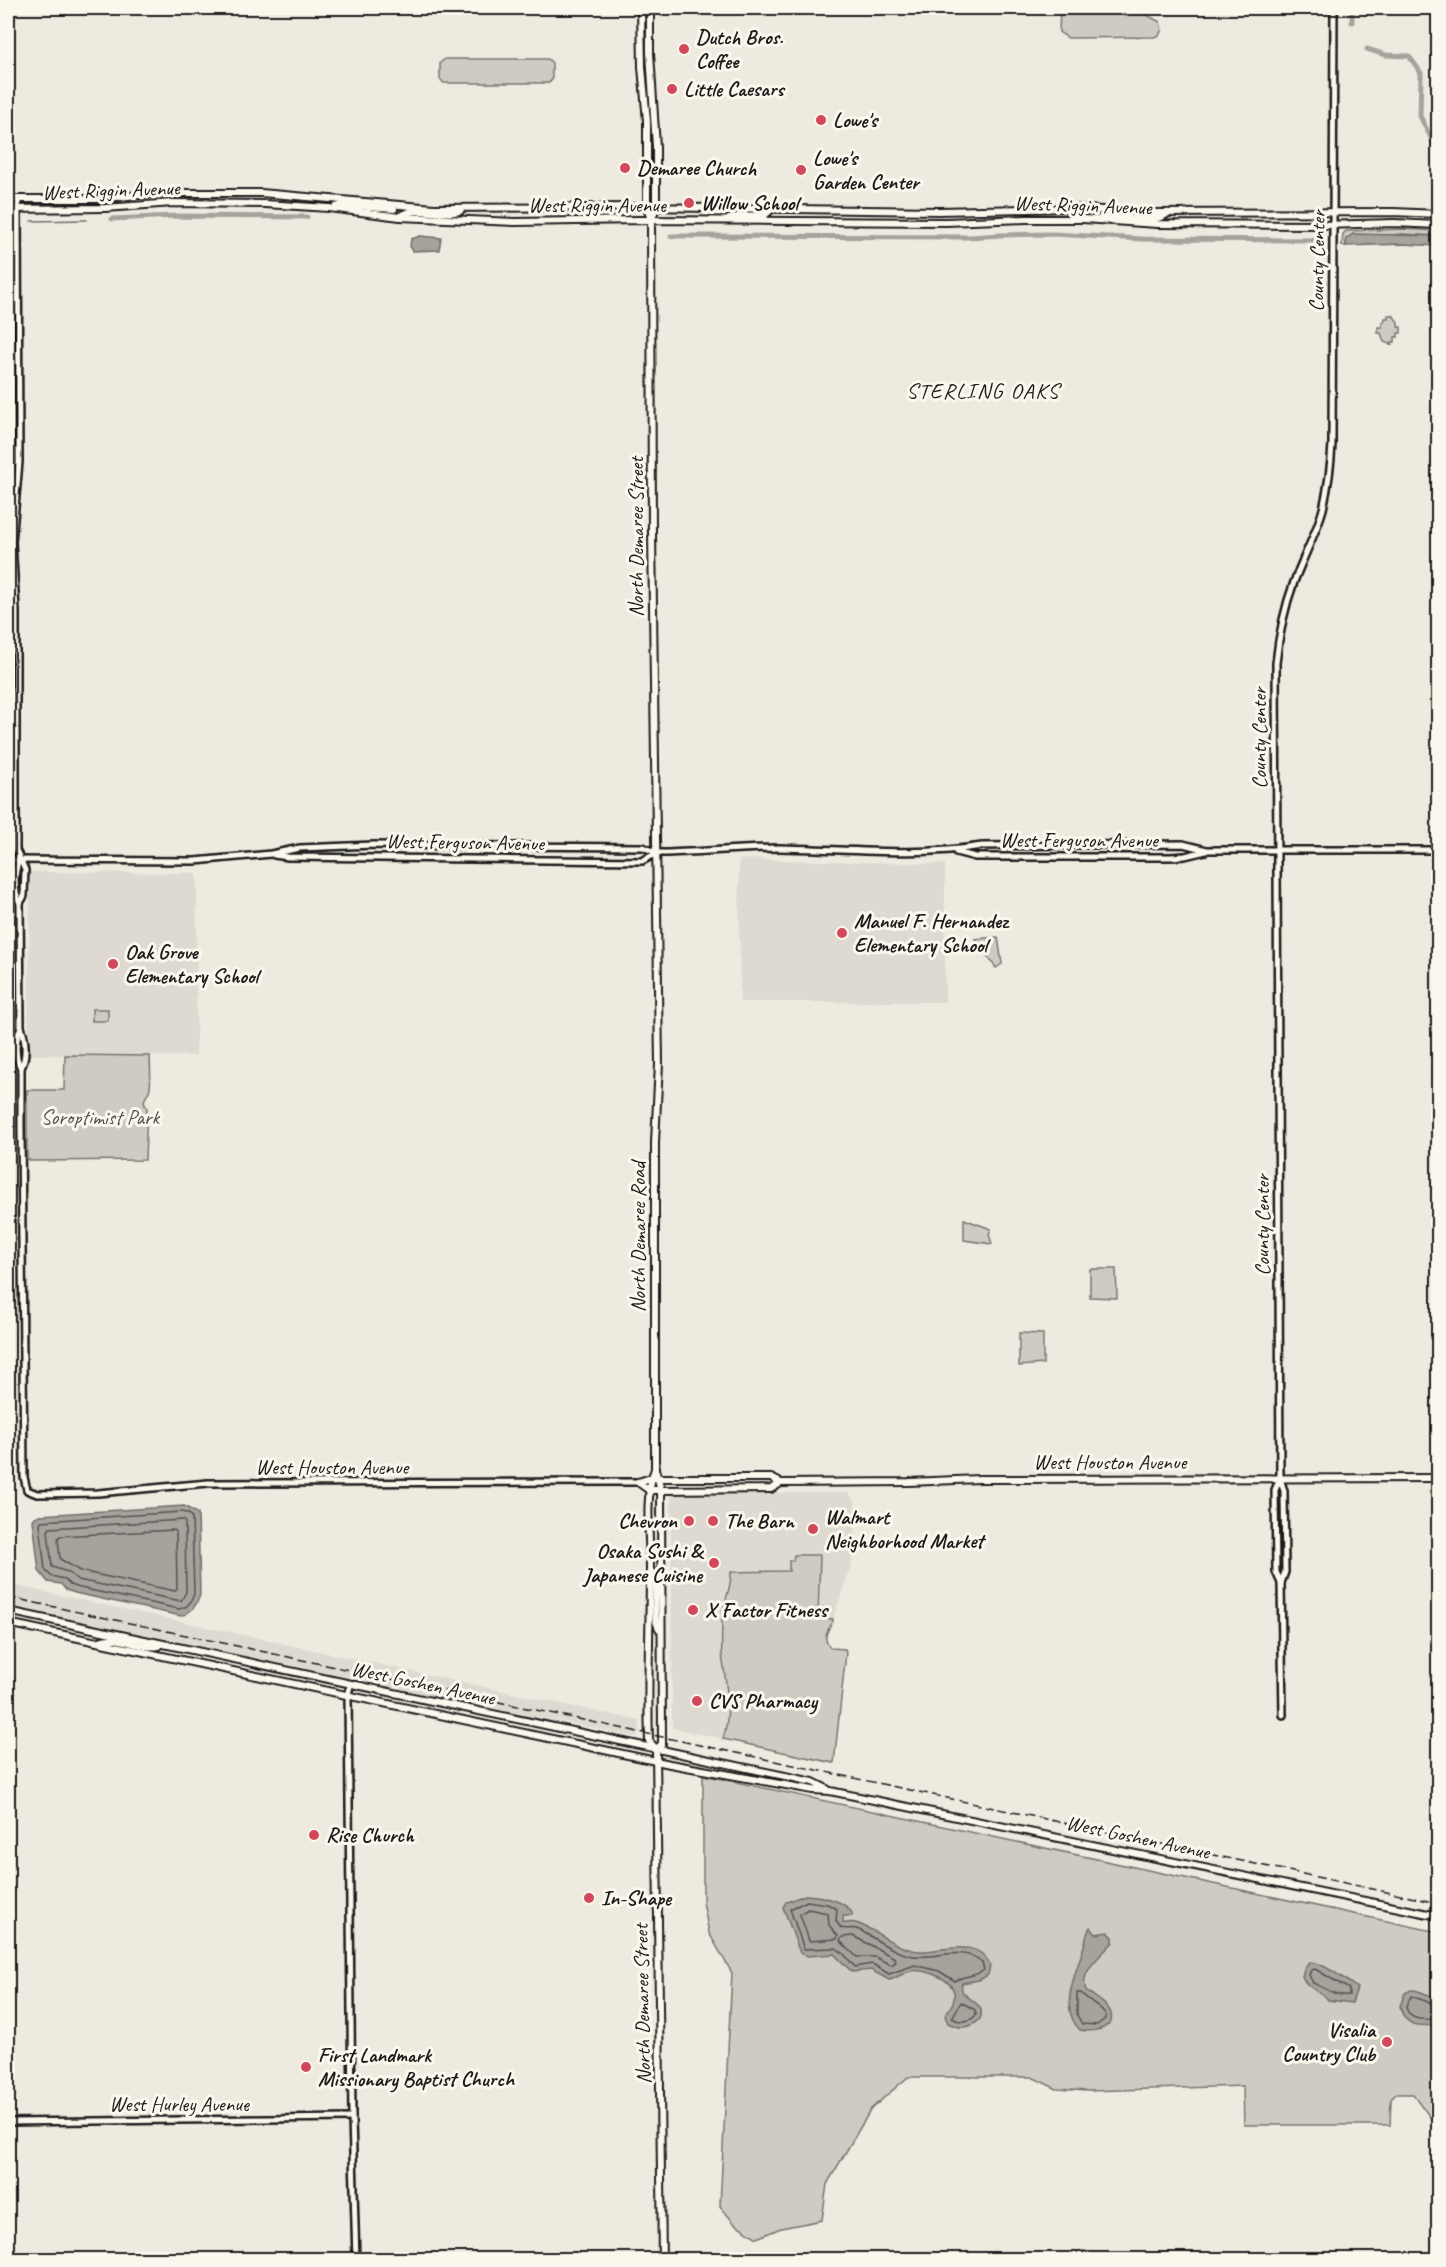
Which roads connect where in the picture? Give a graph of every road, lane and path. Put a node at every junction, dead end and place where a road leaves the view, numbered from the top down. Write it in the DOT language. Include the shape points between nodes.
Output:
graph roads {
  1 [pos="641,8"];
  2 [pos="650,8"];
  3 [pos="1334,8"];
  4 [pos="642,27"];
  5 [pos="642,67"];
  6 [pos="651,69"];
  7 [pos="655,112"];
  8 [pos="8,199"];
  9 [pos="18,199"];
  10 [pos="401,206"];
  11 [pos="647,207"];
  12 [pos="329,208"];
  13 [pos="656,208"];
  14 [pos="773,208"];
  15 [pos="8,209"];
  16 [pos="18,209"];
  17 [pos="467,209"];
  18 [pos="1168,213"];
  19 [pos="1334,213"];
  20 [pos="1438,214"];
  21 [pos="400,217"];
  22 [pos="651,220"];
  23 [pos="1095,220"];
  24 [pos="725,221"];
  25 [pos="1334,224"];
  26 [pos="1438,225"];
  27 [pos="1207,850"];
  28 [pos="1276,850"];
  29 [pos="1438,850"];
  30 [pos="951,851"];
  31 [pos="657,853"];
  32 [pos="271,854"];
  33 [pos="8,860"];
  34 [pos="19,860"];
  35 [pos="21,903"];
  36 [pos="655,1469"];
  37 [pos="651,1478"];
  38 [pos="659,1478"];
  39 [pos="1280,1478"];
  40 [pos="1438,1478"];
  41 [pos="638,1482"];
  42 [pos="781,1483"];
  43 [pos="649,1490"];
  44 [pos="661,1490"];
  45 [pos="650,1571"];
  46 [pos="8,1611"];
  47 [pos="649,1620"];
  48 [pos="8,1623"];
  49 [pos="661,1631"];
  50 [pos="97,1642"];
  51 [pos="163,1645"];
  52 [pos="350,1685"];
  53 [pos="348,1696"];
  54 [pos="1283,1715"];
  55 [pos="656,1749"];
  56 [pos="657,1761"];
  57 [pos="830,1791"];
  58 [pos="1438,1916"];
  59 [pos="352,2118"];
  60 [pos="8,2122"];
  61 [pos="356,2259"];
  62 [pos="662,2259"];
  1 -- 4 [label="main road, North Demaree Street"];
  2 -- 6 [label="main road, North Demaree Street"];
  3 -- 19 [label="street, County Center"];
  4 -- 5 [label="main road, North Demaree Street"];
  4 -- 6 [label="main road" via="646,64"];
  5 -- 7 [label="main road"];
  5 -- 11 [label="main road, North Demaree Street"];
  6 -- 7 [label="main road, North Demaree Street"];
  7 -- 13 [label="main road, North Demaree Street"];
  8 -- 9 [label="main road, West Riggin Avenue"];
  9 -- 10 [label="main road, West Riggin Avenue" via="261,193"];
  9 -- 16 [label="street"];
  10 -- 12 [label="main road"];
  10 -- 17 [label="main road, West Riggin Avenue"];
  11 -- 13 [label="main road, West Riggin Avenue"];
  11 -- 17 [label="main road, West Riggin Avenue"];
  11 -- 22 [label="main road, North Demaree Street"];
  12 -- 16 [label="main road, West Riggin Avenue" via="173,203"];
  12 -- 21 [label="main road, West Riggin Avenue"];
  13 -- 14 [label="main road, West Riggin Avenue"];
  13 -- 22 [label="main road, North Demaree Street"];
  14 -- 18 [label="main road, West Riggin Avenue" via="908,211 1070,208"];
  14 -- 24 [label="main road" via="765,215"];
  15 -- 16 [label="main road, West Riggin Avenue"];
  16 -- 34 [label="street" via="19,462 12,542"];
  17 -- 21 [label="main road" via="453,213 407,212"];
  18 -- 19 [label="main road, West Riggin Avenue"];
  18 -- 23 [label="main road" via="1156,218 1108,216"];
  19 -- 20 [label="main road, West Riggin Avenue"];
  19 -- 25 [label="street, County Center"];
  21 -- 22 [label="main road, West Riggin Avenue" via="515,222"];
  22 -- 24 [label="main road, West Riggin Avenue"];
  22 -- 31 [label="main road, North Demaree Street"];
  23 -- 24 [label="main road, West Riggin Avenue"];
  23 -- 25 [label="main road, West Riggin Avenue"];
  25 -- 26 [label="main road, West Riggin Avenue"];
  25 -- 28 [label="street, County Center" via="1330,477 1280,625"];
  27 -- 28 [label="street, West Ferguson Avenue"];
  27 -- 30 [label="street, West Ferguson Avenue" via="1172,844 982,846"];
  27 -- 30 [label="street, West Ferguson Avenue" via="1185,856 1116,857 975,856"];
  28 -- 29 [label="street, West Ferguson Avenue"];
  28 -- 39 [label="street, County Center"];
  30 -- 31 [label="street, West Ferguson Avenue" via="752,848"];
  31 -- 32 [label="street, West Ferguson Avenue" via="643,847 373,845 300,848"];
  31 -- 32 [label="street, West Ferguson Avenue" via="642,861"];
  31 -- 36 [label="main road, North Demaree Road"];
  32 -- 34 [label="street, West Ferguson Avenue" via="184,861"];
  33 -- 34 [label="street, West Ferguson Avenue"];
  34 -- 35 [label="street" via="15,870"];
  34 -- 35 [label="street" via="25,870"];
  35 -- 41 [label="street, West Houston Avenue" via="27,1490 37,1494 98,1493 208,1483"];
  36 -- 37 [label="main road, North Demaree Road"];
  36 -- 38 [label="main road, North Demaree Street"];
  37 -- 38 [label="main road, West Houston Avenue"];
  37 -- 41 [label="main road, West Houston Avenue"];
  37 -- 43 [label="main road, North Demaree Road"];
  38 -- 42 [label="main road, West Houston Avenue" via="771,1478"];
  38 -- 44 [label="main road, North Demaree Street"];
  39 -- 40 [label="main road, West Houston Avenue"];
  39 -- 42 [label="main road, West Houston Avenue"];
  39 -- 54 [label="street, County Center" via="1284,1491"];
  41 -- 43 [label="main road"];
  42 -- 44 [label="main road, West Houston Avenue" via="771,1489"];
  43 -- 44 [label="main road, West Houston Avenue"];
  43 -- 45 [label="main road, North Demaree Road"];
  44 -- 49 [label="main road, North Demaree Street"];
  45 -- 47 [label="main road, North Demaree Road"];
  45 -- 49 [label="main road" via="656,1582 656,1624"];
  46 -- 51 [label="main road, West Goshen Avenue"];
  47 -- 55 [label="main road, North Demaree Street" via="650,1741"];
  48 -- 50 [label="main road, West Goshen Avenue"];
  49 -- 55 [label="main road, North Demaree Street" via="662,1744"];
  50 -- 51 [label="main road" via="114,1639 144,1646"];
  50 -- 53 [label="main road, West Goshen Avenue"];
  51 -- 52 [label="main road, West Goshen Avenue"];
  52 -- 53 [label="street"];
  52 -- 55 [label="main road, West Goshen Avenue"];
  53 -- 56 [label="main road, West Goshen Avenue"];
  53 -- 59 [label="street"];
  55 -- 56 [label="main road, North Demaree Street"];
  55 -- 57 [label="main road, West Goshen Avenue" via="813,1782"];
  56 -- 57 [label="main road, West Goshen Avenue"];
  56 -- 62 [label="main road, North Demaree Street"];
  57 -- 58 [label="main road, West Goshen Avenue"];
  59 -- 60 [label="street, West Hurley Avenue"];
  59 -- 61 [label="street"];
}
